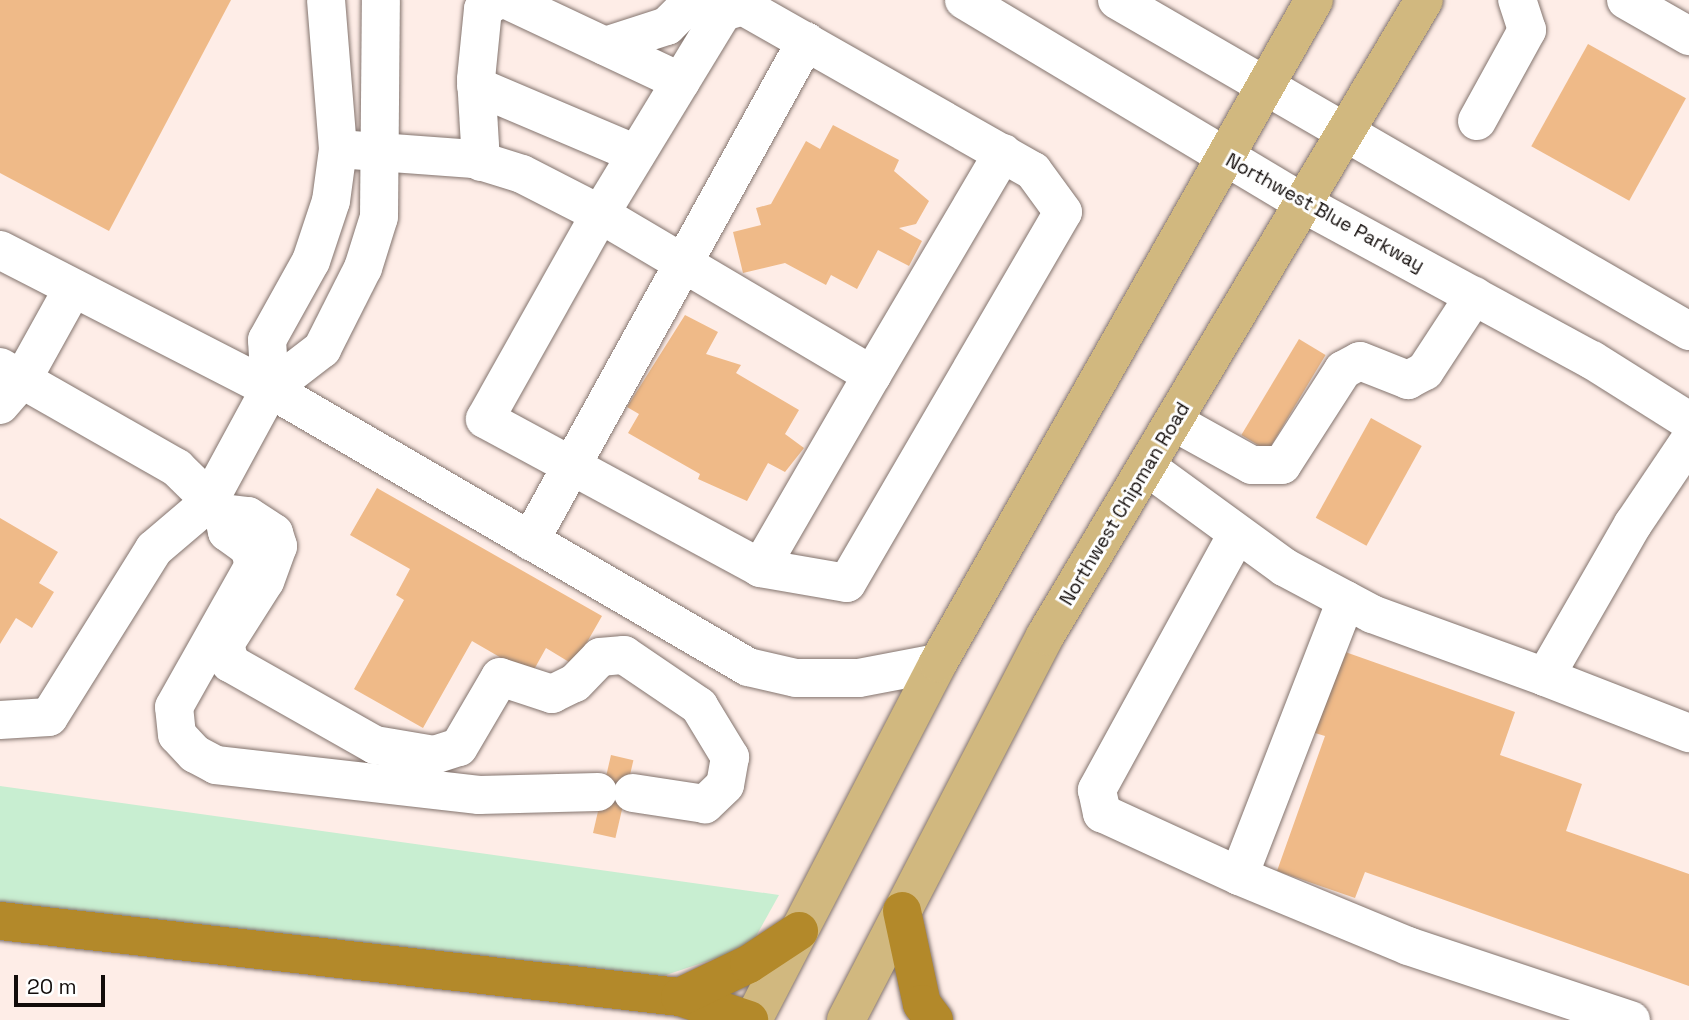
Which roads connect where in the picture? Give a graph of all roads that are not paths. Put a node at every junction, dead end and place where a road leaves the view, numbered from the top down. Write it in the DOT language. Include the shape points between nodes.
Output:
graph roads {
  1 [pos="326,0"];
  2 [pos="382,0"];
  3 [pos="693,0"];
  4 [pos="964,0"];
  5 [pos="1117,0"];
  6 [pos="1314,0"];
  7 [pos="1423,0"];
  8 [pos="1517,0"];
  9 [pos="1626,0"];
  10 [pos="493,2"];
  11 [pos="1689,36"];
  12 [pos="806,41"];
  13 [pos="605,46"];
  14 [pos="681,82"];
  15 [pos="1267,84"];
  16 [pos="476,86"];
  17 [pos="1477,121"];
  18 [pos="1350,130"];
  19 [pos="338,149"];
  20 [pos="1003,153"];
  21 [pos="383,154"];
  22 [pos="636,154"];
  23 [pos="1227,158"];
  24 [pos="481,162"];
  25 [pos="1306,205"];
  26 [pos="600,214"];
  27 [pos="0,250"];
  28 [pos="683,264"];
  29 [pos="73,288"];
  30 [pos="1474,296"];
  31 [pos="1689,331"];
  32 [pos="872,375"];
  33 [pos="7,384"];
  34 [pos="270,389"];
  35 [pos="1689,421"];
  36 [pos="1174,422"];
  37 [pos="1689,441"];
  38 [pos="1147,467"];
  39 [pos="574,469"];
  40 [pos="215,508"];
  41 [pos="1237,534"];
  42 [pos="530,541"];
  43 [pos="760,568"];
  44 [pos="1346,600"];
  45 [pos="939,663"];
  46 [pos="1545,677"];
  47 [pos="0,720"];
  48 [pos="1689,733"];
  49 [pos="1239,876"];
  50 [pos="902,911"];
  51 [pos="0,921"];
  52 [pos="799,931"];
  53 [pos="680,997"];
  54 [pos="751,1020"];
  55 [pos="846,1020"];
  56 [pos="934,1020"];
  57 [pos="1630,1020"];
  1 -- 19 [label="street"];
  2 -- 21 [label="street"];
  3 -- 13 [label="street" via="667,26"];
  4 -- 23 [label="street, Northwest Blue Parkway"];
  5 -- 15 [label="street"];
  6 -- 15 [label="main road"];
  7 -- 18 [label="main road, Northwest Chipman Road"];
  8 -- 17 [label="street" via="1527,30"];
  9 -- 11 [label="street"];
  10 -- 13 [label="street"];
  10 -- 16 [label="street"];
  12 -- 14 [label="street" via="743,6 723,12"];
  12 -- 20 [label="street"];
  12 -- 28 [label="street"];
  13 -- 14 [label="street"];
  14 -- 22 [label="street"];
  15 -- 18 [label="street"];
  15 -- 23 [label="main road"];
  16 -- 22 [label="street"];
  16 -- 24 [label="street"];
  18 -- 25 [label="main road, Northwest Chipman Road"];
  18 -- 31 [label="street"];
  19 -- 21 [label="street"];
  19 -- 34 [label="street" via="331,201 311,261 267,340"];
  20 -- 32 [label="street"];
  20 -- 43 [label="street" via="1033,171 1063,212 847,583"];
  21 -- 24 [label="street"];
  21 -- 34 [label="street" via="379,217 363,268 322,349"];
  22 -- 26 [label="street"];
  23 -- 25 [label="street, Northwest Blue Parkway"];
  23 -- 45 [label="main road"];
  24 -- 26 [label="street" via="522,174"];
  25 -- 30 [label="street, Northwest Blue Parkway"];
  25 -- 36 [label="main road, Northwest Chipman Road"];
  26 -- 28 [label="street"];
  26 -- 39 [label="street" via="485,419"];
  27 -- 29 [label="street"];
  28 -- 32 [label="street"];
  28 -- 39 [label="street"];
  29 -- 33 [label="street"];
  29 -- 34 [label="street"];
  30 -- 35 [label="street, Northwest Blue Parkway"];
  30 -- 36 [label="street" via="1425,371 1408,380 1360,361 1343,370 1282,465 1252,465"];
  32 -- 43 [label="street"];
  33 -- 40 [label="street" via="177,468"];
  34 -- 40 [label="street"];
  34 -- 42 [label="street"];
  36 -- 38 [label="main road, Northwest Chipman Road"];
  37 -- 46 [label="street" via="1633,524"];
  38 -- 41 [label="street"];
  38 -- 50 [label="main road, Northwest Chipman Road" via="1045,636"];
  39 -- 42 [label="street"];
  39 -- 43 [label="street"];
  40 -- 40 [label="street" via="248,516 274,533 278,546 265,581 225,644 230,663 375,745 434,755 459,747 500,677 552,694 575,683 600,657 624,655 699,706 730,757 725,785 705,804 615,792 479,794 216,765 195,754 177,735 174,706 254,565 249,548 227,532"];
  40 -- 47 [label="street" via="154,550 49,717"];
  41 -- 44 [label="street"];
  41 -- 49 [label="street" via="1097,790 1102,813"];
  42 -- 45 [label="street" via="748,667 796,678 859,678"];
  44 -- 46 [label="street"];
  44 -- 49 [label="street"];
  45 -- 52 [label="main road"];
  46 -- 48 [label="street"];
  49 -- 57 [label="street" via="1408,946"];
  50 -- 55 [label="main road, Northwest Chipman Road"];
  50 -- 56 [label="highway" via="922,1004"];
  51 -- 53 [label="highway"];
  52 -- 53 [label="highway" via="749,964"];
  52 -- 54 [label="main road"];
  53 -- 54 [label="highway"];
}
